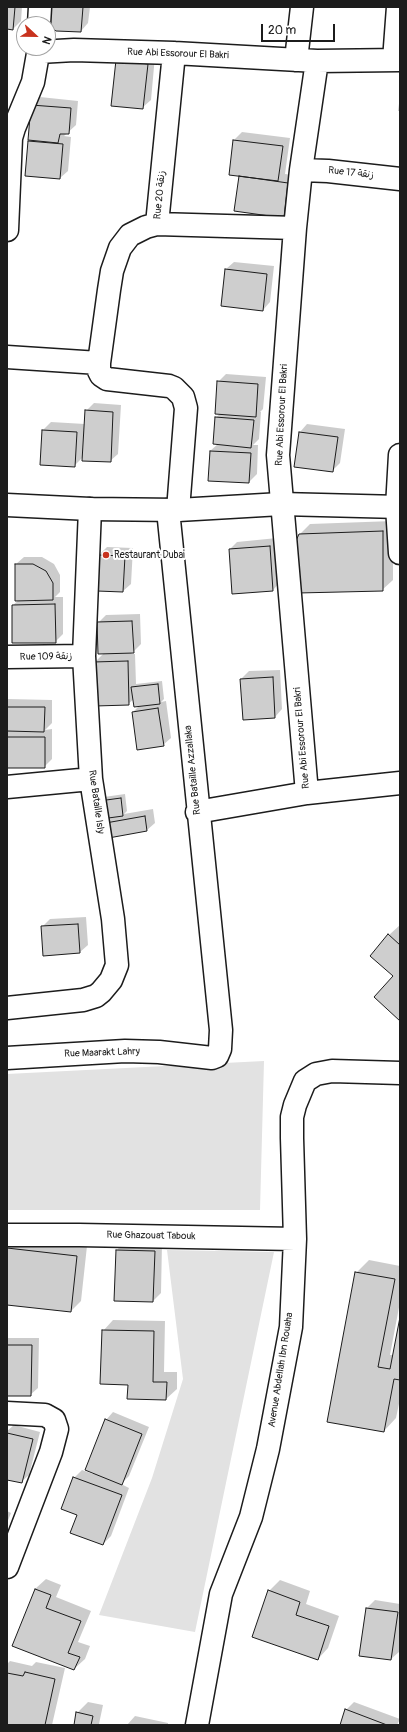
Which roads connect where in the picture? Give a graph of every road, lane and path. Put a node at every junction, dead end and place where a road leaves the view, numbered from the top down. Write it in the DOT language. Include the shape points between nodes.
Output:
graph roads {
  1 [pos="302,7"];
  2 [pos="398,7"];
  3 [pos="56,50"];
  4 [pos="174,53"];
  5 [pos="38,56"];
  6 [pos="306,60"];
  7 [pos="397,60"];
  8 [pos="10,129"];
  9 [pos="301,170"];
  10 [pos="400,179"];
  11 [pos="157,224"];
  12 [pos="295,228"];
  13 [pos="7,230"];
  14 [pos="7,357"];
  15 [pos="99,363"];
  16 [pos="400,455"];
  17 [pos="281,504"];
  18 [pos="7,505"];
  19 [pos="398,507"];
  20 [pos="90,509"];
  21 [pos="173,510"];
  22 [pos="400,553"];
  23 [pos="84,656"];
  24 [pos="7,657"];
  25 [pos="92,779"];
  26 [pos="400,783"];
  27 [pos="7,787"];
  28 [pos="307,794"];
  29 [pos="197,812"];
  30 [pos="7,1008"];
  31 [pos="221,1030"];
  32 [pos="7,1058"];
  33 [pos="400,1073"];
  34 [pos="7,1235"];
  35 [pos="295,1239"];
  36 [pos="7,1413"];
  37 [pos="7,1567"];
  38 [pos="197,1725"];
  1 -- 6 [label="street"];
  2 -- 7 [label="street"];
  3 -- 4 [label="street, Rue Abi Essorour El Bakri"];
  4 -- 6 [label="street, Rue Abi Essorour El Bakri"];
  4 -- 11 [label="street, Rue 20 زنقة"];
  5 -- 8 [label="street" via="33,82"];
  6 -- 7 [label="street, Rue Abi Essorour El Bakri"];
  6 -- 9 [label="street, Rue Abi Essorour El Bakri"];
  8 -- 13 [label="street"];
  9 -- 10 [label="street, Rue 17 زنقة"];
  9 -- 12 [label="street, Rue Abi Essorour El Bakri"];
  11 -- 12 [label="street, Rue 20 زنقة"];
  11 -- 15 [label="street" via="130,235 120,248 112,271"];
  12 -- 17 [label="street, Rue Abi Essorour El Bakri" via="278,455"];
  14 -- 15 [label="street"];
  15 -- 21 [label="street, Rue Bataille Azzallaka" via="101,375 105,379 169,386 183,397 186,408"];
  16 -- 19 [label="street"];
  17 -- 19 [label="street"];
  17 -- 21 [label="street"];
  17 -- 28 [label="street, Rue Abi Essorour El Bakri"];
  18 -- 20 [label="street"];
  19 -- 22 [label="street"];
  20 -- 21 [label="street"];
  20 -- 23 [label="street, Rue Bataille Isly"];
  21 -- 29 [label="street, Rue Bataille Azzallaka"];
  23 -- 24 [label="street, Rue 109 زنقة"];
  23 -- 25 [label="street, Rue Bataille Isly"];
  25 -- 27 [label="street"];
  25 -- 30 [label="street, Rue Bataille Isly" via="113,919 117,954 115,973 101,992 92,997"];
  26 -- 28 [label="street"];
  28 -- 29 [label="street"];
  29 -- 31 [label="street, Rue Bataille Azzallaka"];
  31 -- 32 [label="street, Rue Maarakt Lahry" via="219,1053 212,1058 125,1051"];
  33 -- 35 [label="street, Avenue Abdellah Ibn Rouaha" via="332,1071 316,1074 305,1081 292,1117"];
  34 -- 35 [label="street, Rue Ghazouat Tabouk"];
  35 -- 38 [label="street, Avenue Abdellah Ibn Rouaha" via="291,1327 268,1449 251,1517 221,1594"];
  36 -- 37 [label="street" via="45,1415 56,1423 51,1452"];
}
